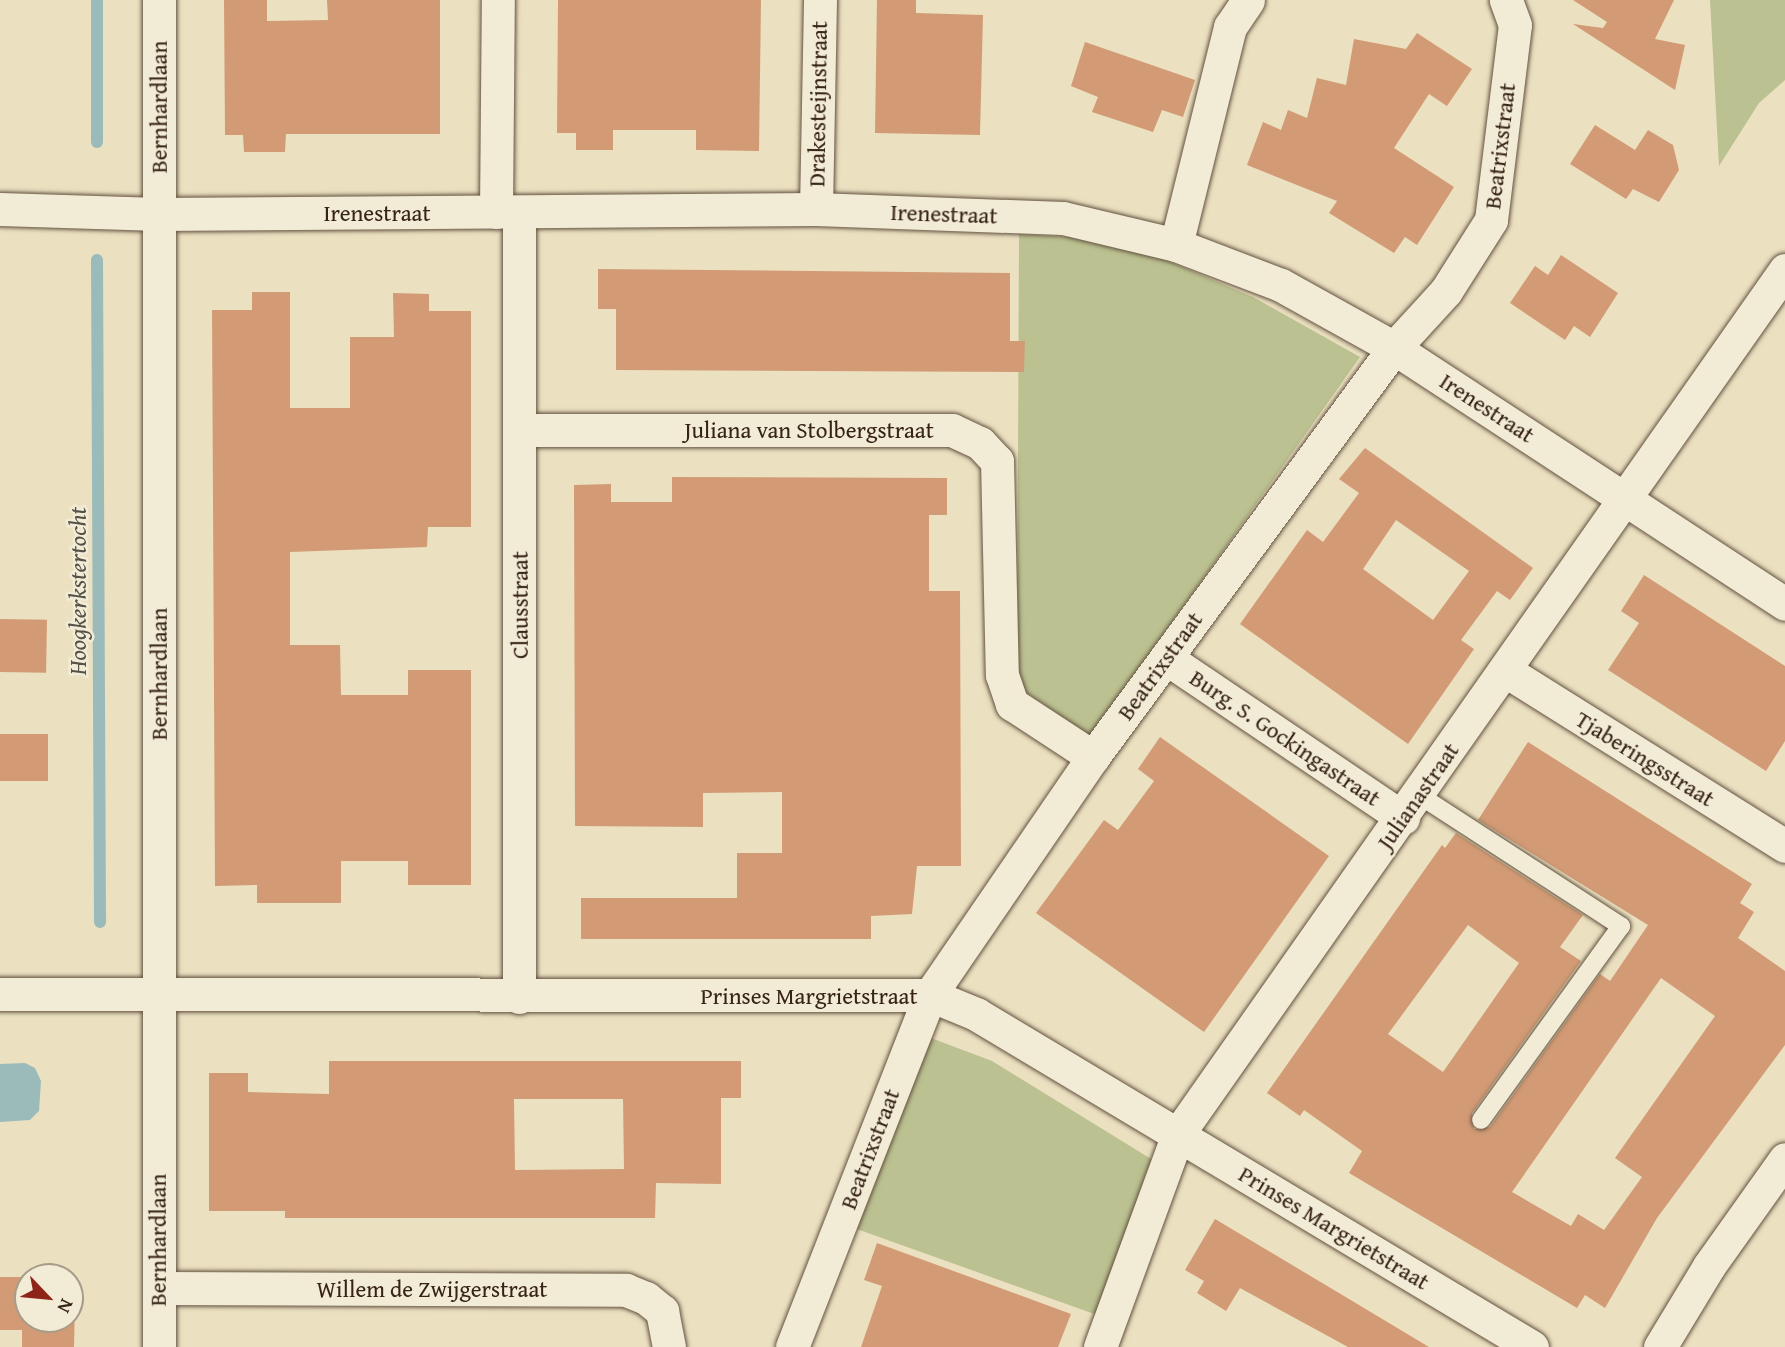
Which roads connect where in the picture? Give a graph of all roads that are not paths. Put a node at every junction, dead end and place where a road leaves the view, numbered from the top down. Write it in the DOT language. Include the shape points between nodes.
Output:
graph roads {
  1 [pos="159,0"];
  2 [pos="498,0"];
  3 [pos="820,0"];
  4 [pos="1248,0"];
  5 [pos="1506,0"];
  6 [pos="0,209"];
  7 [pos="816,209"];
  8 [pos="508,212"];
  9 [pos="159,214"];
  10 [pos="1176,245"];
  11 [pos="1785,270"];
  12 [pos="1394,348"];
  13 [pos="520,430"];
  14 [pos="1626,498"];
  15 [pos="1785,604"];
  16 [pos="1166,657"];
  17 [pos="1506,671"];
  18 [pos="1093,757"];
  19 [pos="1411,806"];
  20 [pos="1785,846"];
  21 [pos="157,993"];
  22 [pos="0,994"];
  23 [pos="930,995"];
  24 [pos="519,998"];
  25 [pos="1481,1120"];
  26 [pos="1178,1134"];
  27 [pos="1785,1159"];
  28 [pos="159,1288"];
  29 [pos="159,1347"];
  30 [pos="669,1347"];
  31 [pos="792,1347"];
  32 [pos="1100,1347"];
  33 [pos="1532,1347"];
  34 [pos="1660,1347"];
  1 -- 9 [label="street, Bernhardlaan"];
  2 -- 8 [label="street, Clausstraat"];
  3 -- 7 [label="street, Drakesteijnstraat"];
  4 -- 10 [label="street" via="1230,27"];
  5 -- 12 [label="street, Beatrixstraat" via="1515,24 1491,220 1446,291"];
  6 -- 9 [label="street, Irenestraat"];
  7 -- 8 [label="street, Irenestraat"];
  7 -- 10 [label="street, Irenestraat" via="1063,218"];
  8 -- 9 [label="street, Irenestraat"];
  8 -- 13 [label="street, Clausstraat"];
  9 -- 21 [label="street, Bernhardlaan"];
  10 -- 12 [label="street, Irenestraat" via="1281,285"];
  11 -- 14 [label="street, Julianastraat"];
  12 -- 14 [label="street, Irenestraat"];
  12 -- 16 [label="street, Beatrixstraat"];
  13 -- 18 [label="street, Juliana van Stolbergstraat" via="952,430 980,443 997,461 1005,685 1012,704"];
  13 -- 24 [label="street, Clausstraat"];
  14 -- 15 [label="street, Irenestraat"];
  14 -- 17 [label="street, Julianastraat"];
  16 -- 18 [label="street, Beatrixstraat"];
  16 -- 19 [label="street, Burg. S. Gockingastraat"];
  17 -- 19 [label="street, Julianastraat"];
  17 -- 20 [label="street, Tjaberingsstraat"];
  18 -- 23 [label="street, Beatrixstraat"];
  19 -- 25 [label="lane" via="1621,926"];
  19 -- 26 [label="street, Julianastraat"];
  21 -- 22 [label="street, Prinses Margrietstraat"];
  21 -- 24 [label="street, Prinses Margrietstraat"];
  21 -- 28 [label="street, Bernhardlaan"];
  23 -- 24 [label="street, Prinses Margrietstraat"];
  23 -- 26 [label="street, Prinses Margrietstraat" via="976,1014"];
  23 -- 31 [label="street, Beatrixstraat"];
  26 -- 32 [label="street, Julianastraat"];
  26 -- 33 [label="street, Prinses Margrietstraat"];
  27 -- 34 [label="street" via="1709,1266"];
  28 -- 29 [label="street, Bernhardlaan"];
  28 -- 30 [label="street, Willem de Zwijgerstraat" via="626,1290 646,1297 662,1311"];
}
